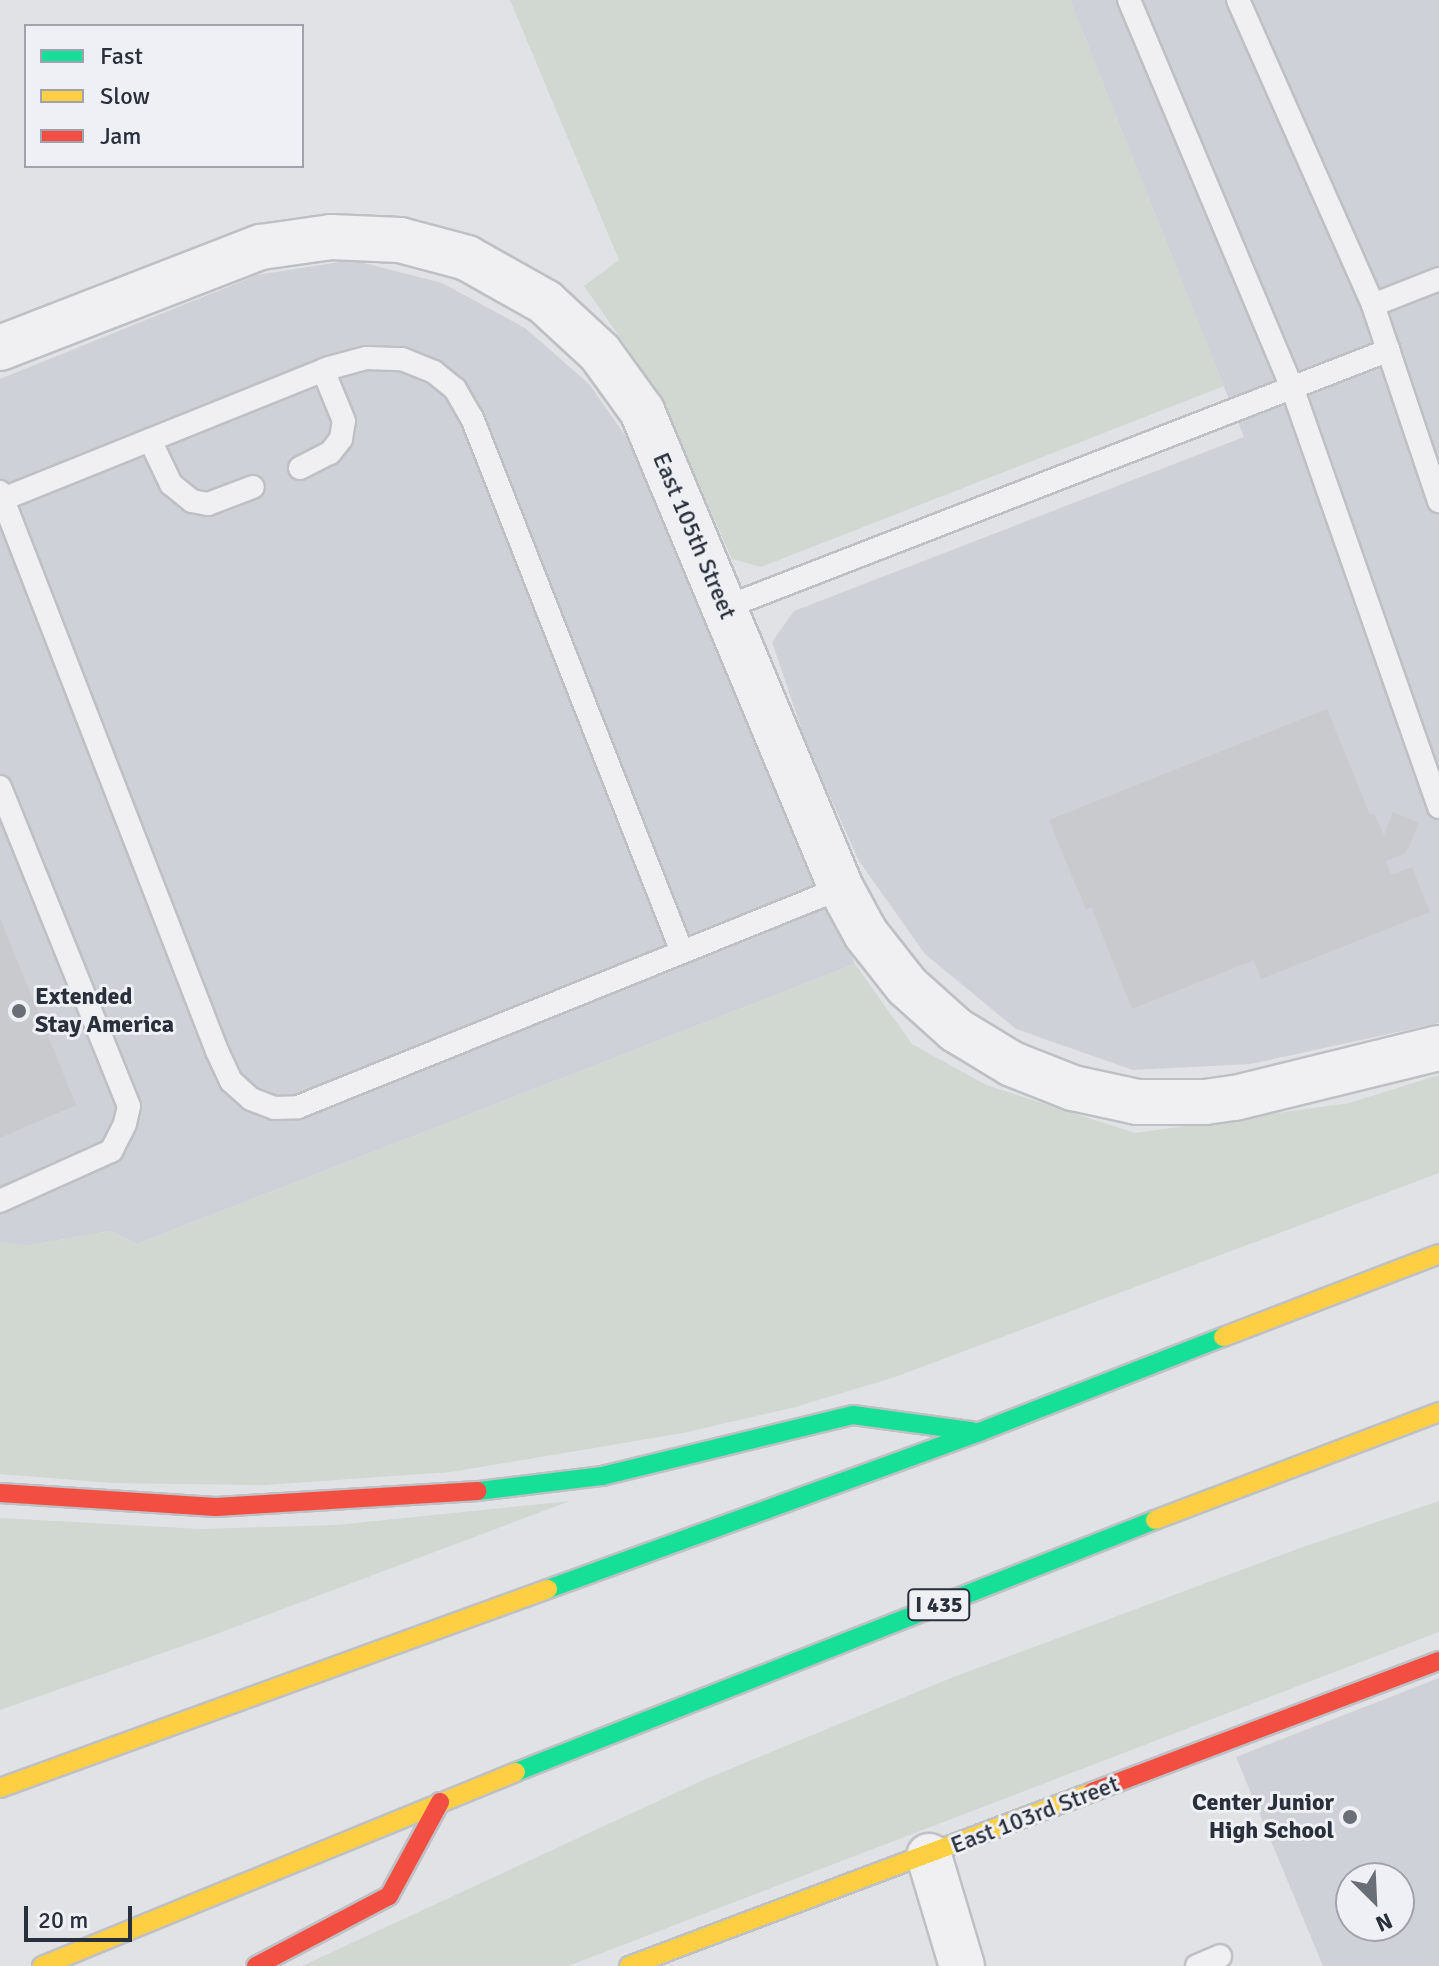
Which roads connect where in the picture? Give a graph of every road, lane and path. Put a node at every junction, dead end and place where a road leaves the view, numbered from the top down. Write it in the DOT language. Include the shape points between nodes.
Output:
graph roads {
  1 [pos="1129,0"];
  2 [pos="1238,0"];
  3 [pos="1439,279"];
  4 [pos="1373,305"];
  5 [pos="0,348"];
  6 [pos="1389,350"];
  7 [pos="323,370"];
  8 [pos="1293,390"];
  9 [pos="150,440"];
  10 [pos="300,468"];
  11 [pos="253,487"];
  12 [pos="2,495"];
  13 [pos="1439,501"];
  14 [pos="724,608"];
  15 [pos="0,787"];
  16 [pos="1439,807"];
  17 [pos="841,888"];
  18 [pos="682,952"];
  19 [pos="1439,1048"];
  20 [pos="0,1201"];
  21 [pos="1439,1254"];
  22 [pos="1439,1412"];
  23 [pos="979,1432"];
  24 [pos="0,1493"];
  25 [pos="1439,1661"];
  26 [pos="0,1788"];
  27 [pos="440,1802"];
  28 [pos="929,1856"];
  29 [pos="1220,1956"];
  30 [pos="42,1966"];
  31 [pos="256,1966"];
  32 [pos="629,1966"];
  33 [pos="962,1966"];
  34 [pos="1197,1966"];
  1 -- 8 [label="lane"];
  2 -- 4 [label="lane"];
  3 -- 4 [label="lane"];
  4 -- 6 [label="lane"];
  5 -- 14 [label="street, East 105th Street" via="261,247 331,237 400,240 467,258 545,302 600,353 642,411"];
  6 -- 8 [label="lane"];
  6 -- 13 [label="lane"];
  7 -- 9 [label="lane"];
  7 -- 10 [label="lane" via="344,421 341,439 330,453"];
  7 -- 18 [label="lane" via="366,358 402,359 434,372 455,389 472,418"];
  8 -- 14 [label="lane"];
  8 -- 16 [label="lane"];
  9 -- 11 [label="lane" via="171,484 192,501 208,504"];
  9 -- 12 [label="lane"];
  12 -- 18 [label="lane" via="217,1051 231,1081 251,1099 274,1108 298,1107"];
  14 -- 17 [label="street, East 105th Street"];
  15 -- 20 [label="lane" via="129,1106 111,1151"];
  17 -- 18 [label="lane"];
  17 -- 19 [label="street, East 105th Street" via="866,934 907,986 956,1030 1012,1064 1073,1088 1137,1102 1205,1102"];
  21 -- 23 [label="main road"];
  22 -- 27 [label="main road, I 435"];
  23 -- 24 [label="main road" via="853,1415 602,1476 512,1489 264,1506"];
  23 -- 26 [label="main road"];
  25 -- 28 [label="main road, East 103rd Street"];
  27 -- 30 [label="main road, I 435"];
  27 -- 31 [label="main road" via="389,1896"];
  28 -- 32 [label="main road, East 103rd Street"];
  28 -- 33 [label="street"];
  29 -- 34 [label="lane"];
}
